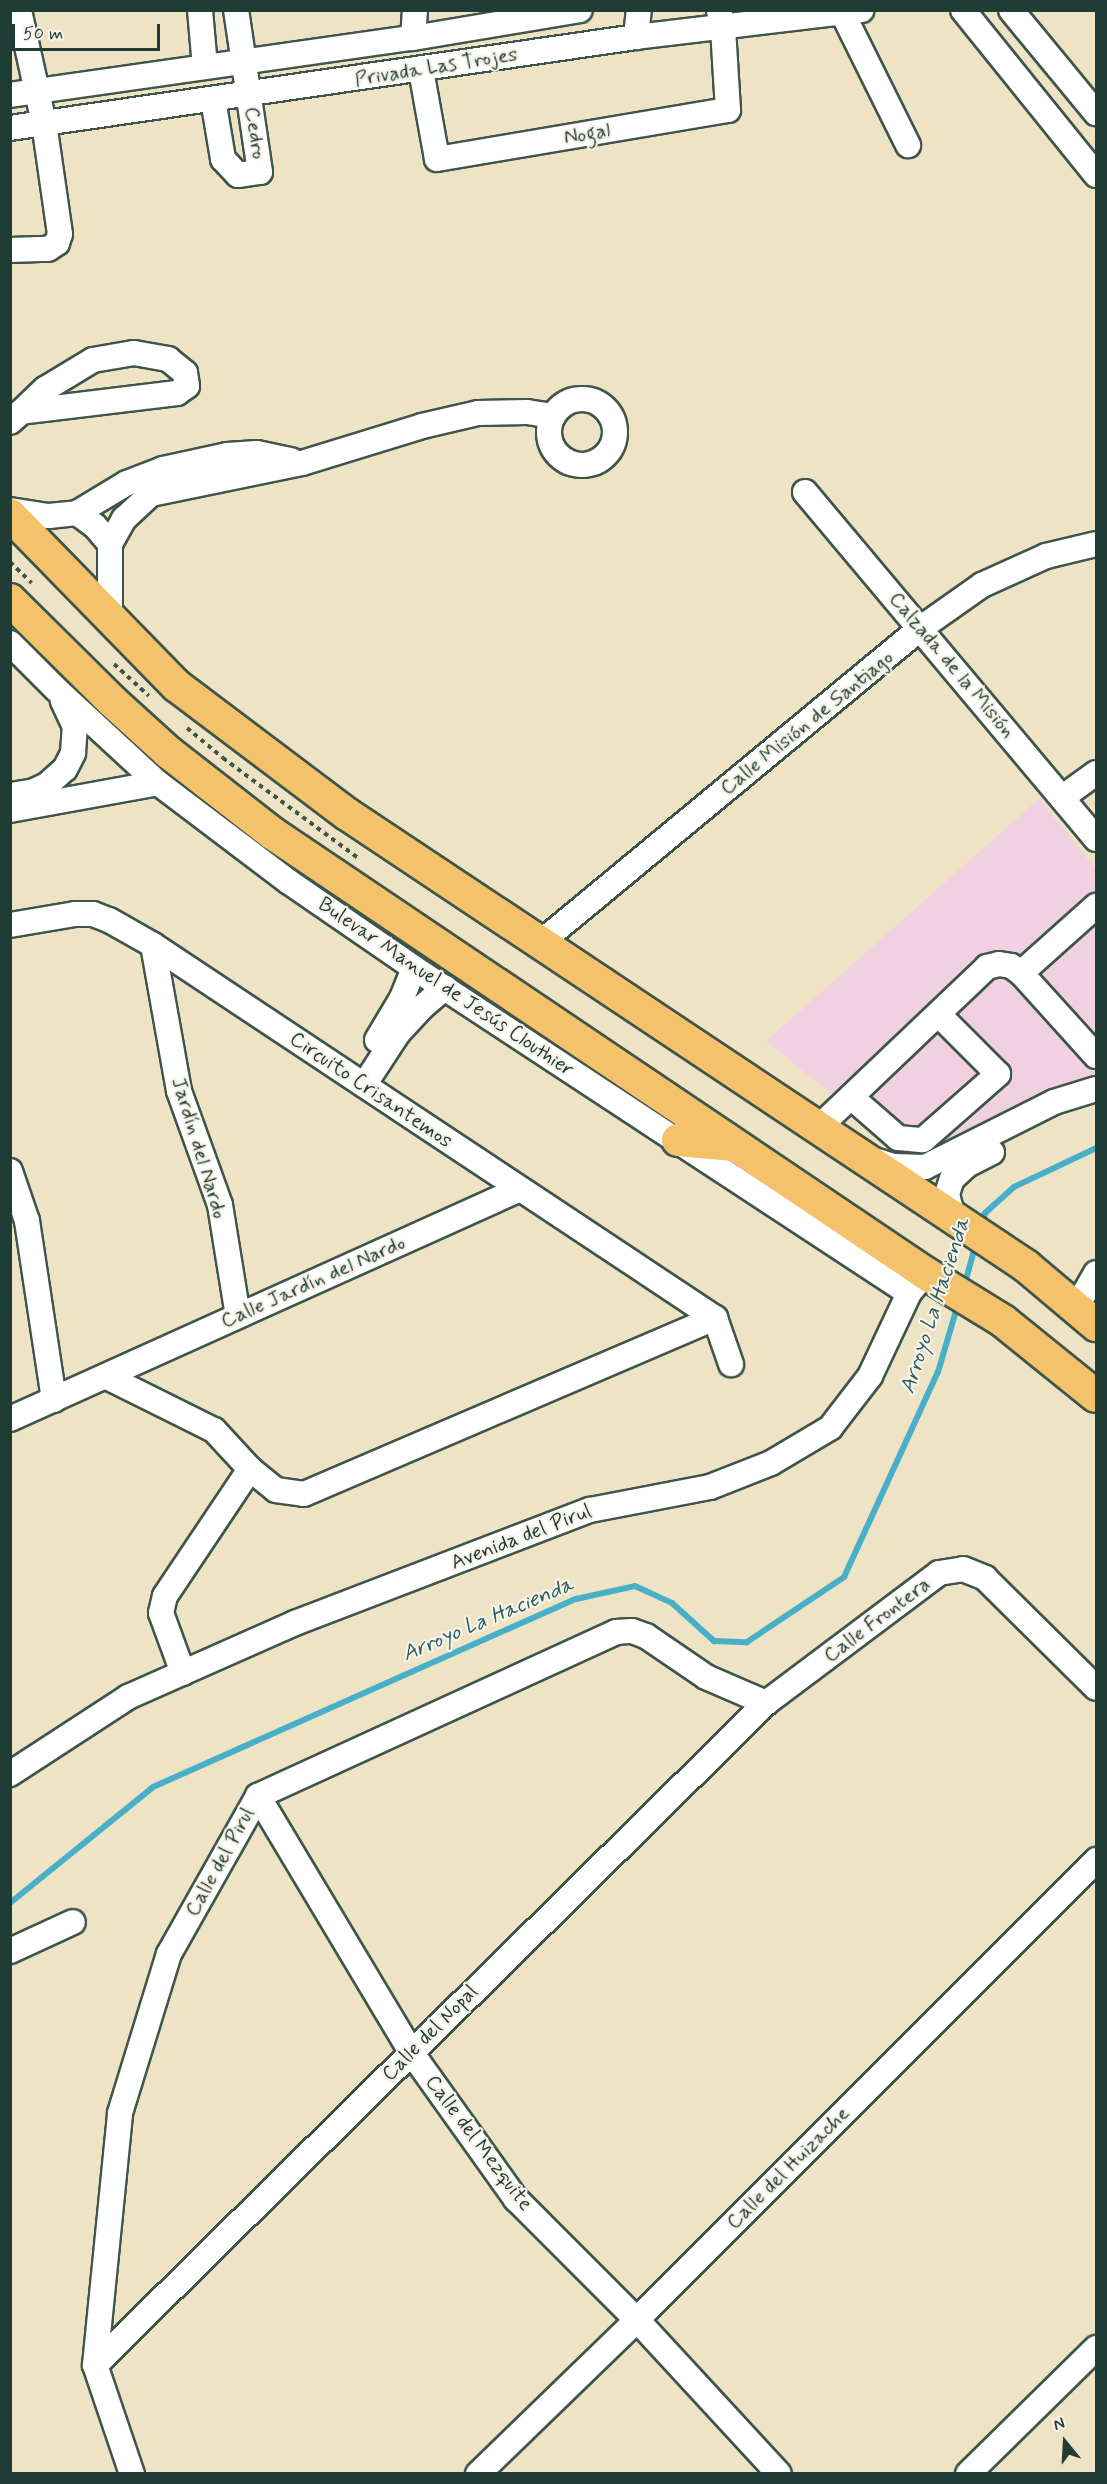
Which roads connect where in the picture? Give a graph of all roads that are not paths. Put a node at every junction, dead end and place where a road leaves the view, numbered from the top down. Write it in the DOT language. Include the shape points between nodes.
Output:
graph roads {
  1 [pos="19,10"];
  2 [pos="200,10"];
  3 [pos="236,10"];
  4 [pos="415,10"];
  5 [pos="580,10"];
  6 [pos="639,10"];
  7 [pos="963,10"];
  8 [pos="1011,10"];
  9 [pos="848,12"];
  10 [pos="721,19"];
  11 [pos="636,36"];
  12 [pos="413,38"];
  13 [pos="244,62"];
  14 [pos="205,67"];
  15 [pos="421,70"];
  16 [pos="37,91"];
  17 [pos="249,94"];
  18 [pos="10,95"];
  19 [pos="213,99"];
  20 [pos="1096,113"];
  21 [pos="44,123"];
  22 [pos="10,128"];
  23 [pos="908,145"];
  24 [pos="1096,175"];
  25 [pos="10,250"];
  26 [pos="16,417"];
  27 [pos="552,417"];
  28 [pos="302,463"];
  29 [pos="805,492"];
  30 [pos="10,510"];
  31 [pos="77,513"];
  32 [pos="10,515"];
  33 [pos="110,544"];
  34 [pos="1096,544"];
  35 [pos="10,600"];
  36 [pos="110,616"];
  37 [pos="921,628"];
  38 [pos="10,643"];
  39 [pos="56,689"];
  40 [pos="1096,773"];
  41 [pos="158,783"];
  42 [pos="10,795"];
  43 [pos="1064,797"];
  44 [pos="10,810"];
  45 [pos="1096,839"];
  46 [pos="1096,906"];
  47 [pos="10,925"];
  48 [pos="540,943"];
  49 [pos="153,945"];
  50 [pos="414,968"];
  51 [pos="1021,973"];
  52 [pos="445,987"];
  53 [pos="939,1015"];
  54 [pos="1096,1056"];
  55 [pos="357,1080"];
  56 [pos="1096,1089"];
  57 [pos="851,1097"];
  58 [pos="1096,1097"];
  59 [pos="818,1128"];
  60 [pos="678,1140"];
  61 [pos="737,1145"];
  62 [pos="861,1157"];
  63 [pos="10,1171"];
  64 [pos="520,1189"];
  65 [pos="953,1216"];
  66 [pos="1096,1273"];
  67 [pos="927,1284"];
  68 [pos="238,1316"];
  69 [pos="1086,1317"];
  70 [pos="715,1318"];
  71 [pos="731,1364"];
  72 [pos="107,1377"];
  73 [pos="1096,1396"];
  74 [pos="54,1400"];
  75 [pos="10,1419"];
  76 [pos="250,1469"];
  77 [pos="183,1673"];
  78 [pos="1096,1688"];
  79 [pos="766,1703"];
  80 [pos="75,1732"];
  81 [pos="10,1758"];
  82 [pos="10,1774"];
  83 [pos="258,1796"];
  84 [pos="1096,1860"];
  85 [pos="73,1922"];
  86 [pos="10,1951"];
  87 [pos="411,2052"];
  88 [pos="637,2320"];
  89 [pos="1096,2348"];
  90 [pos="95,2365"];
  91 [pos="132,2474"];
  92 [pos="478,2474"];
  93 [pos="779,2474"];
  94 [pos="968,2474"];
  1 -- 16 [label="street"];
  2 -- 14 [label="street"];
  3 -- 13 [label="street, Cedro"];
  4 -- 12 [label="street"];
  5 -- 12 [label="street, Privada Las Trojes"];
  6 -- 11 [label="street"];
  7 -- 24 [label="street"];
  8 -- 20 [label="street"];
  9 -- 10 [label="street, Privada Las Trojes"];
  9 -- 23 [label="street"];
  10 -- 11 [label="street, Privada Las Trojes"];
  10 -- 15 [label="street, Nogal" via="728,110 437,159"];
  11 -- 15 [label="street, Privada Las Trojes"];
  12 -- 13 [label="street, Privada Las Trojes"];
  13 -- 14 [label="street, Privada Las Trojes"];
  13 -- 17 [label="street, Cedro"];
  14 -- 16 [label="street, Privada Las Trojes"];
  15 -- 17 [label="street, Privada Las Trojes"];
  16 -- 18 [label="street, Privada Las Trojes"];
  16 -- 21 [label="street"];
  17 -- 19 [label="street, Privada Las Trojes"];
  17 -- 19 [label="street, Cedro" via="260,172 238,175 223,159"];
  19 -- 21 [label="street, Privada Las Trojes"];
  21 -- 22 [label="street, Privada Las Trojes"];
  21 -- 25 [label="street" via="60,234 57,243 48,249"];
  26 -- 26 [label="street" via="45,389 93,360 134,353 168,359 185,373 187,386 177,393"];
  27 -- 28 [label="street" via="527,412 478,413"];
  28 -- 31 [label="street" via="257,453 227,455 163,469 127,483"];
  28 -- 33 [label="street" via="151,494 124,519"];
  29 -- 37 [label="street, Calzada de la Misión"];
  30 -- 31 [label="street" via="49,516"];
  31 -- 33 [label="street"];
  32 -- 36 [label="main road"];
  33 -- 36 [label="street"];
  34 -- 37 [label="street, Calle Misión de Santiago" via="1046,556 982,585"];
  35 -- 61 [label="main road" via="111,701 227,800"];
  36 -- 48 [label="main road" via="177,686 347,814"];
  37 -- 43 [label="street, Calzada de la Misión"];
  37 -- 48 [label="street, Calle Misión de Santiago"];
  38 -- 39 [label="street, Bulevar Manuel de Jesús Clouthier"];
  39 -- 41 [label="street, Bulevar Manuel de Jesús Clouthier"];
  39 -- 42 [label="street" via="75,727 73,753 65,769 47,785"];
  40 -- 43 [label="street"];
  41 -- 44 [label="street"];
  41 -- 50 [label="street, Bulevar Manuel de Jesús Clouthier" via="289,882"];
  43 -- 45 [label="street, Calzada de la Misión"];
  46 -- 51 [label="street"];
  47 -- 49 [label="street, Circuito Crisantemos" via="93,914"];
  48 -- 59 [label="main road"];
  49 -- 55 [label="street, Circuito Crisantemos"];
  49 -- 68 [label="street, Jardín del Nardo" via="178,1091 220,1205"];
  50 -- 52 [label="street, Bulevar Manuel de Jesús Clouthier"];
  50 -- 55 [label="street"];
  51 -- 53 [label="street" via="1011,966 987,967"];
  51 -- 54 [label="street"];
  52 -- 55 [label="street"];
  52 -- 60 [label="street, Bulevar Manuel de Jesús Clouthier"];
  53 -- 57 [label="street"];
  53 -- 57 [label="street" via="998,1074 923,1140 898,1138"];
  55 -- 64 [label="street, Circuito Crisantemos"];
  56 -- 62 [label="street" via="1054,1102 925,1167 894,1166"];
  57 -- 59 [label="street"];
  58 -- 65 [label="street" via="967,1165 952,1179 947,1194"];
  59 -- 62 [label="main road"];
  60 -- 61 [label="main road"];
  60 -- 67 [label="street, Bulevar Manuel de Jesús Clouthier"];
  61 -- 67 [label="main road"];
  62 -- 65 [label="main road"];
  63 -- 74 [label="street" via="27,1221"];
  64 -- 68 [label="street, Calle Jardín del Nardo"];
  64 -- 70 [label="street, Circuito Crisantemos"];
  65 -- 69 [label="main road" via="1026,1266"];
  66 -- 69 [label="street"];
  67 -- 73 [label="main road" via="1003,1321"];
  67 -- 77 [label="street, Avenida del Pirul" via="870,1376 830,1428 771,1463 710,1487 590,1510 295,1623"];
  68 -- 72 [label="street, Calle Jardín del Nardo"];
  70 -- 71 [label="street"];
  70 -- 76 [label="street" via="304,1494 276,1490"];
  72 -- 74 [label="street"];
  72 -- 76 [label="street" via="214,1430"];
  74 -- 75 [label="street"];
  76 -- 77 [label="street" via="165,1596 161,1613"];
  77 -- 80 [label="street, Avenida del Pirul" via="128,1697"];
  78 -- 79 [label="street, Calle Frontera" via="985,1578 963,1569 939,1573"];
  79 -- 83 [label="street, Calle del Pirul" via="706,1677 646,1636 632,1631 616,1632"];
  79 -- 87 [label="street, Calle del Nopal"];
  80 -- 81 [label="street"];
  80 -- 82 [label="street"];
  83 -- 87 [label="street, Calle del Mezquite"];
  83 -- 90 [label="street, Calle del Pirul" via="169,1954 120,2113"];
  84 -- 88 [label="street, Calle del Huizache"];
  85 -- 86 [label="street"];
  87 -- 88 [label="street, Calle del Mezquite" via="516,2199"];
  87 -- 90 [label="street, Calle del Nopal"];
  88 -- 92 [label="street, Calle del Huizache"];
  88 -- 93 [label="street, Calle del Mezquite"];
  89 -- 94 [label="street"];
  90 -- 91 [label="street, Calle del Pirul"];
}
